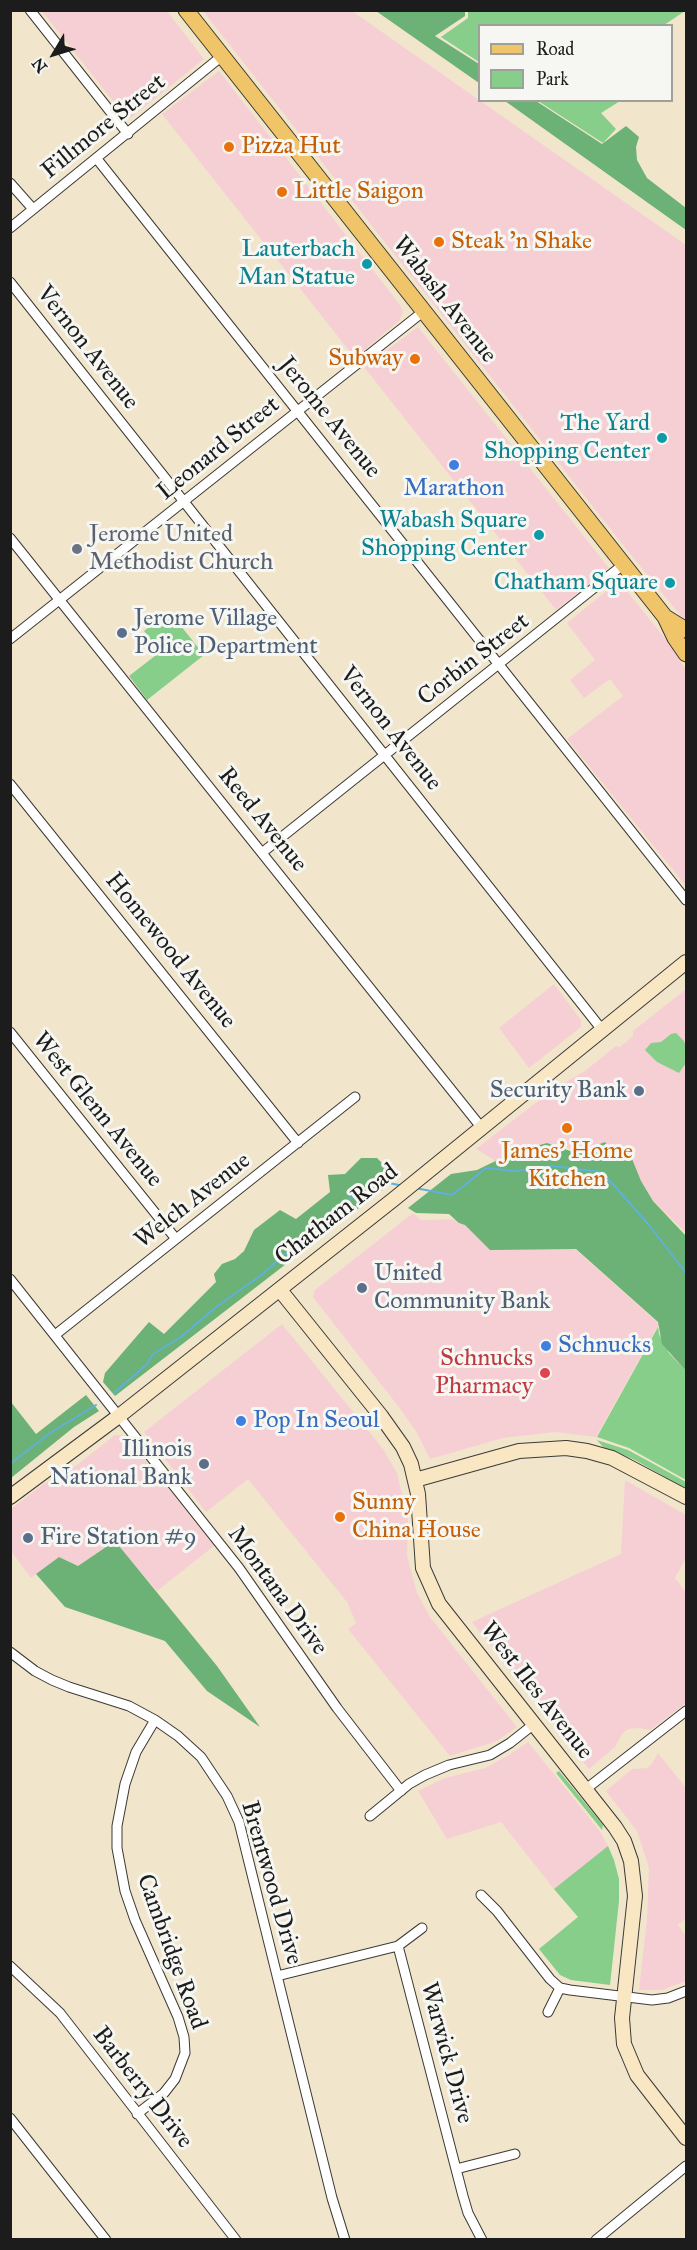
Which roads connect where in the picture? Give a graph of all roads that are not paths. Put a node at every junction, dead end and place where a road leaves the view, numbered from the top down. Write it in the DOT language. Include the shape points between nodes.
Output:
graph roads {
  1 [pos="30,10"];
  2 [pos="186,10"];
  3 [pos="222,56"];
  4 [pos="128,134"];
  5 [pos="97,159"];
  6 [pos="10,183"];
  7 [pos="33,210"];
  8 [pos="10,228"];
  9 [pos="10,282"];
  10 [pos="424,311"];
  11 [pos="298,410"];
  12 [pos="184,502"];
  13 [pos="10,538"];
  14 [pos="624,564"];
  15 [pos="60,600"];
  16 [pos="665,617"];
  17 [pos="687,630"];
  18 [pos="10,639"];
  19 [pos="687,654"];
  20 [pos="499,665"];
  21 [pos="386,754"];
  22 [pos="10,784"];
  23 [pos="263,852"];
  24 [pos="687,900"];
  25 [pos="687,962"];
  26 [pos="603,1031"];
  27 [pos="10,1032"];
  28 [pos="355,1098"];
  29 [pos="481,1127"];
  30 [pos="298,1143"];
  31 [pos="176,1239"];
  32 [pos="10,1279"];
  33 [pos="280,1290"];
  34 [pos="56,1335"];
  35 [pos="118,1416"];
  36 [pos="415,1480"];
  37 [pos="10,1497"];
  38 [pos="687,1497"];
  39 [pos="10,1652"];
  40 [pos="687,1711"];
  41 [pos="155,1720"];
  42 [pos="534,1724"];
  43 [pos="586,1789"];
  44 [pos="401,1791"];
  45 [pos="370,1816"];
  46 [pos="481,1895"];
  47 [pos="422,1928"];
  48 [pos="398,1946"];
  49 [pos="10,1966"];
  50 [pos="277,1976"];
  51 [pos="560,1988"];
  52 [pos="687,1991"];
  53 [pos="624,1996"];
  54 [pos="548,2012"];
  55 [pos="137,2114"];
  56 [pos="10,2118"];
  57 [pos="687,2138"];
  58 [pos="515,2154"];
  59 [pos="687,2166"];
  60 [pos="456,2169"];
  61 [pos="106,2240"];
  62 [pos="236,2240"];
  63 [pos="345,2240"];
  64 [pos="482,2240"];
  65 [pos="596,2240"];
  1 -- 4 [label="street"];
  2 -- 3 [label="main road, Wabash Avenue"];
  3 -- 4 [label="street, Fillmore Street"];
  3 -- 10 [label="main road, Wabash Avenue"];
  4 -- 5 [label="street, Fillmore Street"];
  5 -- 7 [label="street, Fillmore Street"];
  5 -- 11 [label="street, Jerome Avenue"];
  6 -- 7 [label="street"];
  7 -- 8 [label="street, Fillmore Street"];
  9 -- 12 [label="street, Vernon Avenue"];
  10 -- 11 [label="street, Leonard Street"];
  10 -- 14 [label="main road, Wabash Avenue"];
  11 -- 12 [label="street, Leonard Street"];
  11 -- 20 [label="street, Jerome Avenue"];
  12 -- 15 [label="street, Leonard Street"];
  12 -- 21 [label="street, Vernon Avenue"];
  13 -- 15 [label="street, Reed Avenue"];
  14 -- 16 [label="main road, Wabash Avenue"];
  14 -- 20 [label="street, Corbin Street"];
  15 -- 18 [label="street, Leonard Street"];
  15 -- 23 [label="street, Reed Avenue"];
  16 -- 17 [label="main road, Wabash Avenue"];
  16 -- 19 [label="main road, Wabash Avenue"];
  20 -- 21 [label="street, Corbin Street"];
  20 -- 24 [label="street, Jerome Avenue"];
  21 -- 23 [label="street, Corbin Street"];
  21 -- 26 [label="street, Vernon Avenue"];
  22 -- 30 [label="street, Homewood Avenue"];
  23 -- 29 [label="street, Reed Avenue"];
  25 -- 26 [label="street, Chatham Road"];
  26 -- 29 [label="street, Chatham Road"];
  27 -- 31 [label="street, West Glenn Avenue"];
  28 -- 30 [label="street, Welch Avenue"];
  29 -- 33 [label="street, Chatham Road"];
  30 -- 31 [label="street, Welch Avenue"];
  31 -- 34 [label="street, Welch Avenue"];
  32 -- 34 [label="street"];
  33 -- 35 [label="street, Chatham Road"];
  33 -- 36 [label="street, West Iles Avenue" via="394,1434 411,1464"];
  34 -- 35 [label="street"];
  35 -- 37 [label="street, Chatham Road"];
  35 -- 44 [label="street, Montana Drive" via="239,1568"];
  36 -- 38 [label="street" via="516,1452 551,1447 626,1463"];
  36 -- 42 [label="street, West Iles Avenue" via="423,1568 432,1590"];
  39 -- 41 [label="street, Brentwood Drive" via="49,1678 129,1706"];
  40 -- 43 [label="street"];
  41 -- 50 [label="street, Brentwood Drive" via="201,1757 227,1796 238,1822"];
  41 -- 55 [label="street, Cambridge Road" via="136,1752 124,1784 117,1848 125,1891 178,2017 184,2053 170,2086"];
  42 -- 43 [label="street, West Iles Avenue"];
  42 -- 44 [label="street" via="496,1752 436,1770"];
  43 -- 53 [label="street, West Iles Avenue" via="619,1833 633,1870 635,1896"];
  44 -- 45 [label="street"];
  46 -- 51 [label="street"];
  47 -- 48 [label="street"];
  48 -- 50 [label="street"];
  48 -- 60 [label="street, Warwick Drive"];
  49 -- 55 [label="street, Barberry Drive" via="60,2013"];
  50 -- 63 [label="street, Brentwood Drive"];
  51 -- 53 [label="street"];
  51 -- 54 [label="street"];
  52 -- 53 [label="street" via="660,1999"];
  53 -- 57 [label="street, West Iles Avenue" via="623,2037 630,2062 645,2088"];
  55 -- 62 [label="street, Barberry Drive"];
  56 -- 61 [label="street"];
  58 -- 60 [label="street"];
  59 -- 65 [label="street"];
  60 -- 64 [label="street, Warwick Drive" via="468,2213"];
}
